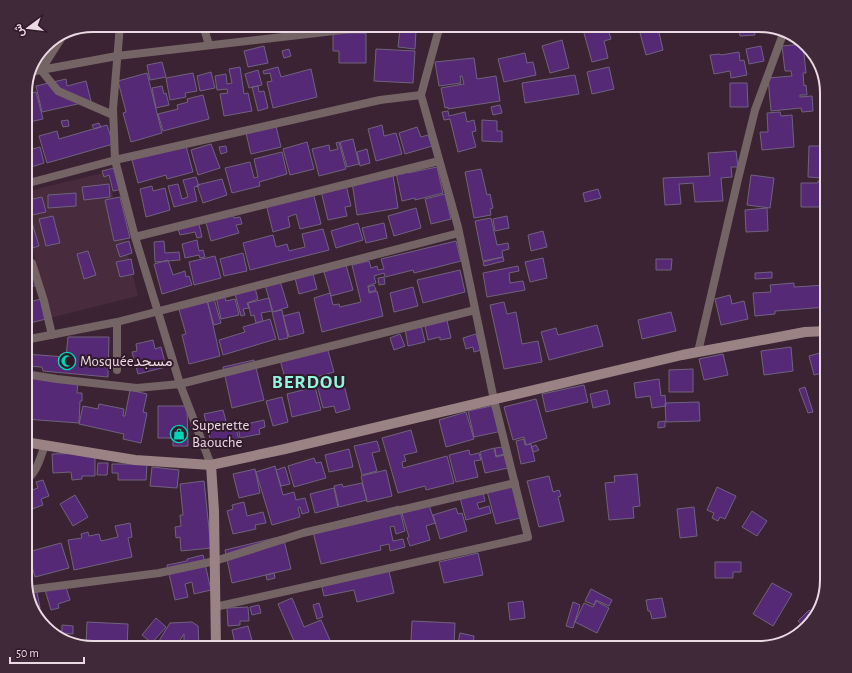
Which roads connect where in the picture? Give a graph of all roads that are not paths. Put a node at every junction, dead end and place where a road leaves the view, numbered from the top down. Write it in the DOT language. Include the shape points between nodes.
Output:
graph roads {
  1 [pos="119,32"];
  2 [pos="205,32"];
  3 [pos="320,32"];
  4 [pos="438,32"];
  5 [pos="311,33"];
  6 [pos="782,36"];
  7 [pos="58,43"];
  8 [pos="209,45"];
  9 [pos="117,56"];
  10 [pos="38,65"];
  11 [pos="41,70"];
  12 [pos="36,71"];
  13 [pos="421,96"];
  14 [pos="113,115"];
  15 [pos="116,160"];
  16 [pos="439,162"];
  17 [pos="32,182"];
  18 [pos="459,233"];
  19 [pos="135,237"];
  20 [pos="32,264"];
  21 [pos="475,310"];
  22 [pos="157,312"];
  23 [pos="117,322"];
  24 [pos="820,331"];
  25 [pos="52,335"];
  26 [pos="32,339"];
  27 [pos="698,352"];
  28 [pos="117,370"];
  29 [pos="32,375"];
  30 [pos="180,384"];
  31 [pos="494,400"];
  32 [pos="32,443"];
  33 [pos="45,445"];
  34 [pos="211,465"];
  35 [pos="32,475"];
  36 [pos="515,483"];
  37 [pos="215,561"];
  38 [pos="33,589"];
  39 [pos="215,607"];
  40 [pos="216,641"];
  1 -- 9 [label="street"];
  2 -- 8 [label="street"];
  3 -- 5 [label="street"];
  4 -- 13 [label="street"];
  5 -- 8 [label="street"];
  6 -- 27 [label="street" via="755,110"];
  7 -- 11 [label="street"];
  8 -- 9 [label="street"];
  9 -- 11 [label="street"];
  9 -- 14 [label="street"];
  10 -- 11 [label="street"];
  11 -- 12 [label="street"];
  11 -- 14 [label="street" via="58,91"];
  13 -- 15 [label="street" via="380,100"];
  13 -- 16 [label="street"];
  14 -- 15 [label="street"];
  15 -- 17 [label="street"];
  15 -- 19 [label="street"];
  16 -- 18 [label="street"];
  16 -- 19 [label="street"];
  18 -- 21 [label="street"];
  18 -- 22 [label="street"];
  19 -- 22 [label="street"];
  20 -- 25 [label="street"];
  21 -- 30 [label="street"];
  21 -- 31 [label="street"];
  22 -- 23 [label="street"];
  22 -- 30 [label="street"];
  23 -- 25 [label="street"];
  23 -- 28 [label="street"];
  24 -- 27 [label="main road"];
  25 -- 26 [label="street"];
  27 -- 31 [label="main road"];
  29 -- 30 [label="street" via="137,388"];
  30 -- 34 [label="street"];
  31 -- 34 [label="main road"];
  31 -- 36 [label="street"];
  32 -- 33 [label="main road"];
  33 -- 34 [label="main road" via="135,460"];
  33 -- 35 [label="street"];
  34 -- 37 [label="main road"];
  36 -- 37 [label="street" via="303,533"];
  36 -- 39 [label="street" via="528,538"];
  37 -- 38 [label="street" via="159,573"];
  37 -- 39 [label="main road"];
  39 -- 40 [label="main road"];
}
